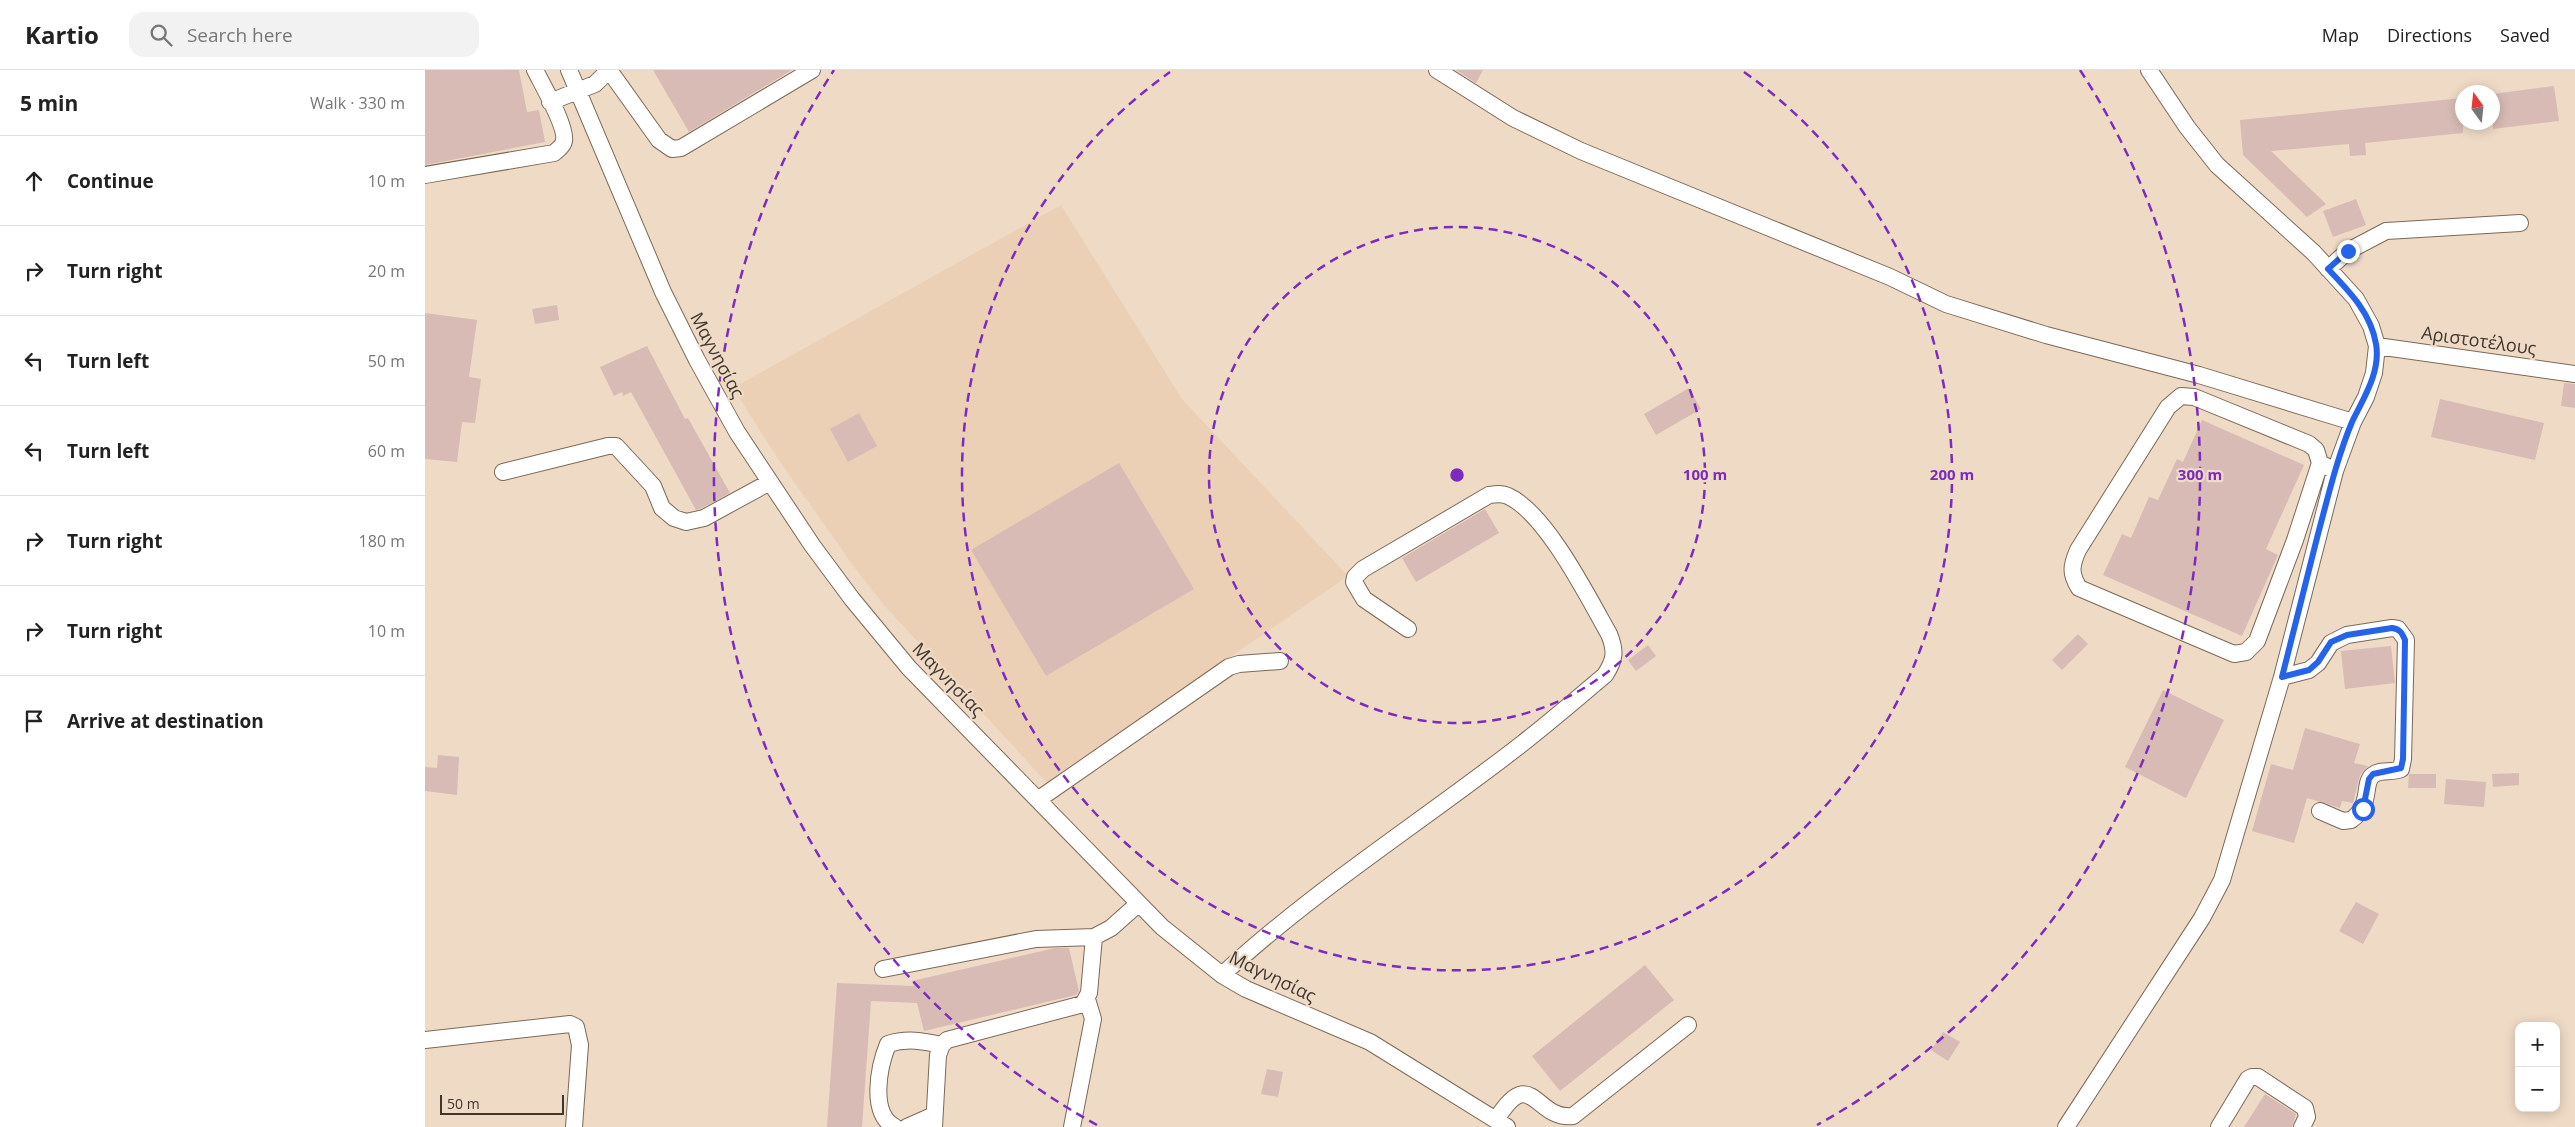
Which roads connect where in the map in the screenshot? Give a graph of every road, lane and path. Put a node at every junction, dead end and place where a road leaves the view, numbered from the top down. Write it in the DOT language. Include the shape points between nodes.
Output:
graph roads {
  1 [pos="535,70"];
  2 [pos="569,70"];
  3 [pos="609,70"];
  4 [pos="812,70"];
  5 [pos="2149,70"];
  6 [pos="1444,71"];
  7 [pos="578,92"];
  8 [pos="550,102"];
  9 [pos="425,175"];
  10 [pos="2520,223"];
  11 [pos="2328,269"];
  12 [pos="2377,346"];
  13 [pos="2575,374"];
  14 [pos="2353,422"];
  15 [pos="2320,463"];
  16 [pos="2335,471"];
  17 [pos="503,472"];
  18 [pos="770,482"];
  19 [pos="1408,630"];
  20 [pos="1280,661"];
  21 [pos="2282,677"];
  22 [pos="1039,799"];
  23 [pos="2320,811"];
  24 [pos="1138,904"];
  25 [pos="1094,938"];
  26 [pos="883,969"];
  27 [pos="1222,975"];
  28 [pos="1087,1000"];
  29 [pos="1688,1025"];
  30 [pos="425,1040"];
  31 [pos="941,1045"];
  32 [pos="934,1121"];
  33 [pos="1501,1123"];
  34 [pos="2068,1126"];
  35 [pos="574,1127"];
  36 [pos="895,1127"];
  37 [pos="907,1127"];
  38 [pos="1072,1127"];
  39 [pos="2219,1127"];
  40 [pos="2302,1127"];
  1 -- 8 [label="street"];
  2 -- 7 [label="street, Μαγνησίας"];
  3 -- 4 [label="street" via="659,140 672,149 681,148"];
  3 -- 7 [label="street" via="595,84"];
  5 -- 11 [label="street" via="2217,165"];
  6 -- 14 [label="street" via="1513,118 1581,151 1890,277 1946,304"];
  7 -- 8 [label="street"];
  7 -- 18 [label="street, Μαγνησίας" via="667,301 737,432"];
  8 -- 9 [label="street" via="565,139 554,153"];
  10 -- 11 [label="street" via="2386,231 2348,251"];
  11 -- 12 [label="street" via="2356,299 2371,326"];
  12 -- 13 [label="street, Αριστοτέλους"];
  12 -- 14 [label="street" via="2369,389"];
  14 -- 16 [label="street"];
  15 -- 15 [label="street" via="2316,450 2309,444 2194,397 2181,396 2167,407 2079,550 2071,575 2079,588 2234,654 2246,652 2257,641"];
  15 -- 16 [label="street"];
  16 -- 21 [label="street"];
  17 -- 18 [label="street" via="616,446 653,486 662,508 673,518 686,522 704,518"];
  18 -- 22 [label="street, Μαγνησίας" via="852,599 909,668"];
  19 -- 27 [label="street" via="1364,600 1354,582 1355,577 1363,569 1489,495 1499,494 1515,500 1535,518 1556,546 1609,634 1614,647 1614,662 1605,675 1522,743 1295,913"];
  20 -- 22 [label="street" via="1229,667"];
  21 -- 23 [label="street" via="2309,670 2331,642 2347,635 2392,628 2398,629 2405,640 2401,768 2373,774 2363,809 2351,820 2343,821"];
  21 -- 34 [label="street" via="2222,880 2202,918"];
  22 -- 24 [label="street, Μαγνησίας"];
  24 -- 25 [label="street"];
  24 -- 27 [label="street, Μαγνησίας"];
  25 -- 26 [label="street" via="1036,939"];
  25 -- 28 [label="street"];
  27 -- 33 [label="street, Μαγνησίας" via="1246,989 1370,1042"];
  28 -- 31 [label="street" via="1083,1004 947,1040"];
  28 -- 38 [label="street" via="1093,1019"];
  29 -- 33 [label="street" via="1573,1116 1562,1116 1527,1094 1519,1094 1513,1096"];
  30 -- 35 [label="street" via="570,1024 576,1027 581,1045"];
  31 -- 32 [label="street"];
  31 -- 36 [label="street" via="917,1040 889,1044 883,1056 879,1101 885,1119"];
  32 -- 37 [label="street"];
  39 -- 40 [label="street" via="2252,1076 2305,1108 2307,1117"];
}
